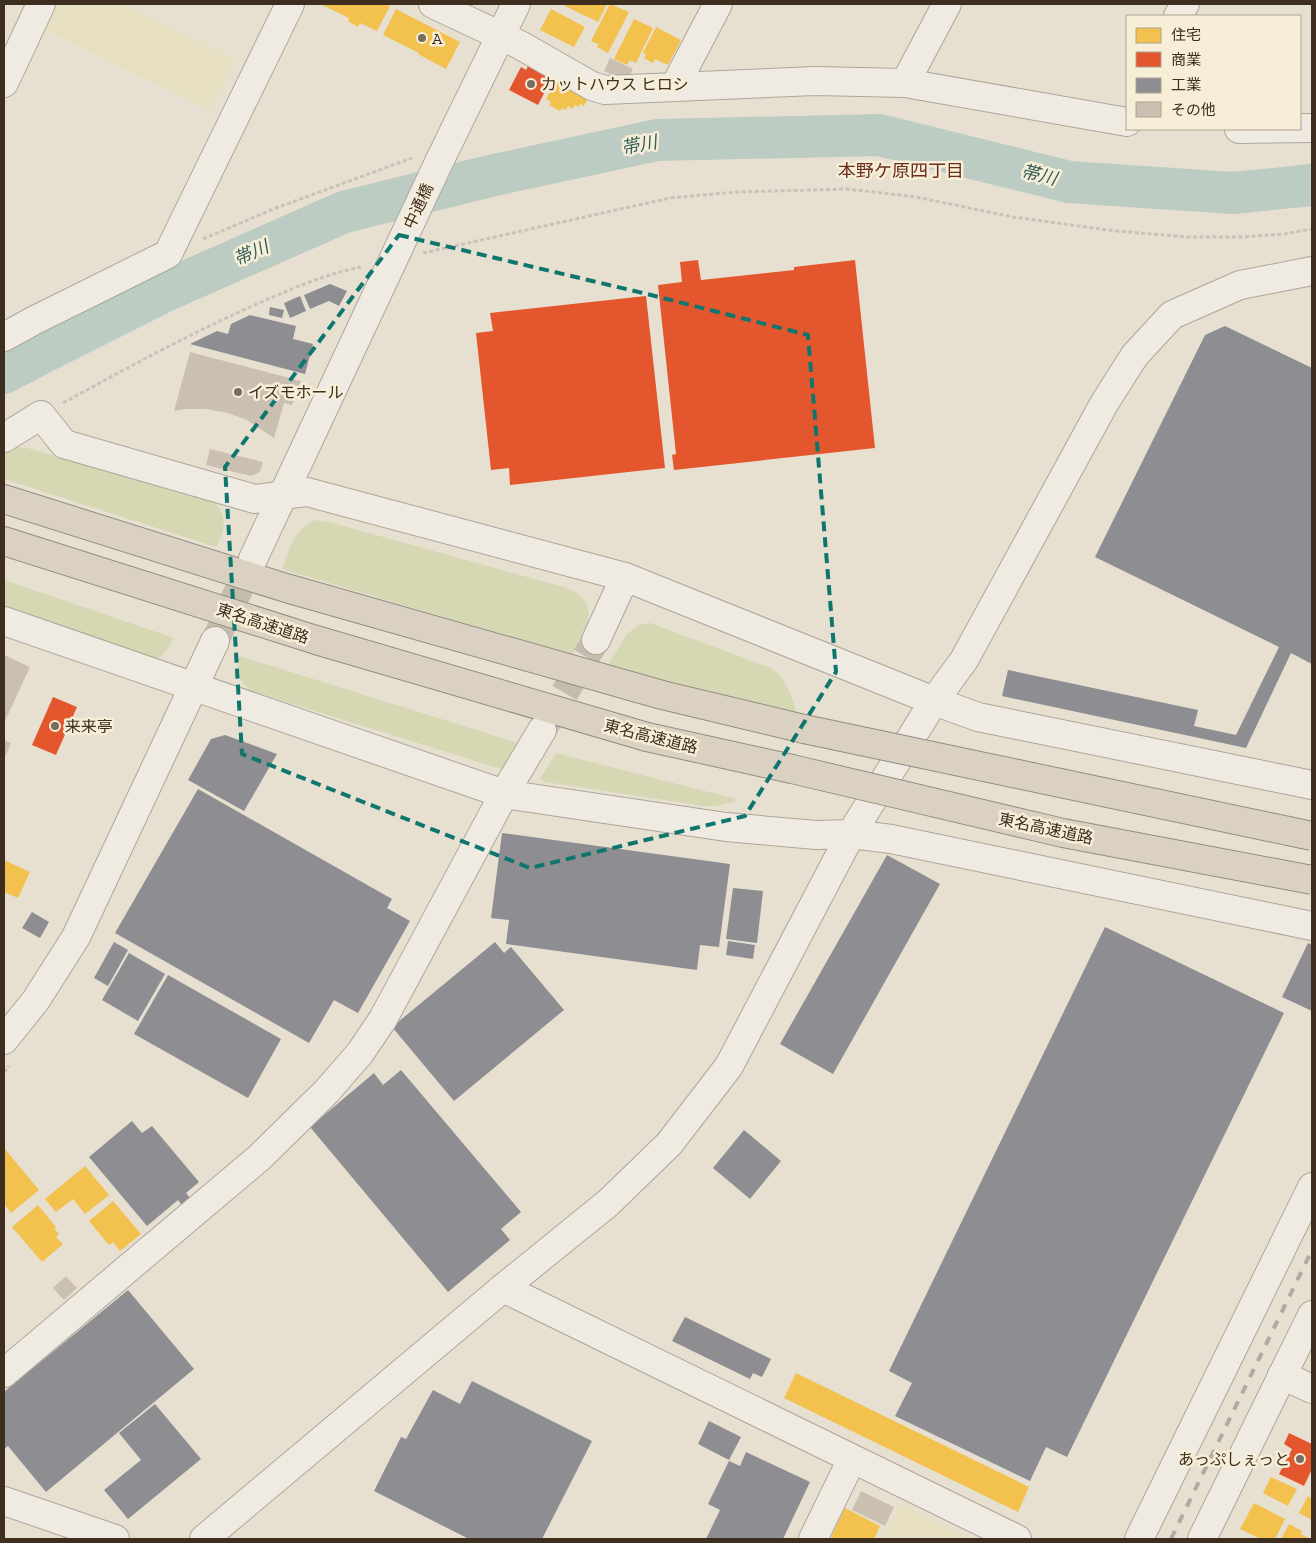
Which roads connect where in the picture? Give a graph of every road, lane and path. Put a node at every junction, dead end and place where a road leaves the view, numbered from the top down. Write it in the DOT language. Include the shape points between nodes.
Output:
graph roads {
  1 [pos="41,4"];
  2 [pos="290,4"];
  3 [pos="433,4"];
  4 [pos="516,4"];
  5 [pos="718,4"];
  6 [pos="946,4"];
  7 [pos="1185,4"];
  8 [pos="1179,15"];
  9 [pos="500,35"];
  10 [pos="4,83"];
  11 [pos="905,84"];
  12 [pos="675,86"];
  13 [pos="1126,119"];
  14 [pos="443,155"];
  15 [pos="1312,229"];
  16 [pos="168,254"];
  17 [pos="396,254"];
  18 [pos="1312,271"];
  19 [pos="4,337"];
  20 [pos="41,414"];
  21 [pos="4,438"];
  22 [pos="282,496"];
  23 [pos="4,499"];
  24 [pos="4,541"];
  25 [pos="253,559"];
  26 [pos="625,576"];
  27 [pos="4,621"];
  28 [pos="596,640"];
  29 [pos="215,641"];
  30 [pos="193,687"];
  31 [pos="934,701"];
  32 [pos="542,730"];
  33 [pos="1312,785"];
  34 [pos="504,794"];
  35 [pos="851,834"];
  36 [pos="1312,836"];
  37 [pos="1312,880"];
  38 [pos="1312,926"];
  39 [pos="4,1040"];
  40 [pos="1312,1188"];
  41 [pos="503,1288"];
  42 [pos="1312,1315"];
  43 [pos="4,1373"];
  44 [pos="1282,1375"];
  45 [pos="1312,1389"];
  46 [pos="852,1459"];
  47 [pos="4,1501"];
  48 [pos="115,1539"];
  49 [pos="204,1539"];
  50 [pos="813,1539"];
  51 [pos="1017,1539"];
  52 [pos="1139,1539"];
  53 [pos="1202,1539"];
  1 -- 10 [label="street"];
  2 -- 16 [label="street"];
  3 -- 9 [label="street"];
  4 -- 9 [label="street, 中通橋"];
  5 -- 12 [label="street"];
  6 -- 11 [label="street"];
  7 -- 8 [label="street"];
  9 -- 12 [label="street" via="605,90"];
  9 -- 14 [label="street, 中通橋"];
  11 -- 12 [label="street" via="815,81"];
  11 -- 13 [label="street"];
  14 -- 16 [label="path" via="276,208"];
  14 -- 17 [label="street, 中通橋"];
  15 -- 17 [label="path" via="1240,237 1187,237 1013,217 916,197 847,189 736,192 670,198"];
  16 -- 19 [label="street"];
  17 -- 20 [label="path" via="302,284 172,344"];
  17 -- 22 [label="street, 中通橋"];
  18 -- 31 [label="street" via="1240,285 1172,314 1135,355 1104,402 964,660"];
  20 -- 21 [label="street"];
  20 -- 22 [label="street" via="64,444 255,499"];
  22 -- 25 [label="street, 中通橋"];
  22 -- 26 [label="street" via="307,492"];
  23 -- 36 [label="highway, bridge" via="286,588 662,695 804,730"];
  24 -- 37 [label="highway, 東名高速道路, bridge" via="316,640 647,736 1064,833"];
  26 -- 28 [label="street"];
  26 -- 31 [label="street"];
  27 -- 30 [label="street"];
  29 -- 30 [label="street"];
  30 -- 34 [label="street"];
  30 -- 39 [label="street" via="76,937 36,1000"];
  31 -- 33 [label="street" via="978,717"];
  31 -- 35 [label="street"];
  32 -- 34 [label="street"];
  34 -- 35 [label="street" via="726,827 816,835"];
  34 -- 43 [label="street" via="383,1019 327,1091 260,1157"];
  35 -- 38 [label="street" via="891,839"];
  35 -- 41 [label="street" via="729,1066 656,1157 608,1203"];
  40 -- 52 [label="street"];
  41 -- 46 [label="street"];
  41 -- 49 [label="street"];
  42 -- 44 [label="street"];
  44 -- 45 [label="street"];
  44 -- 53 [label="street"];
  46 -- 50 [label="street"];
  46 -- 51 [label="street"];
  47 -- 48 [label="street"];
}
